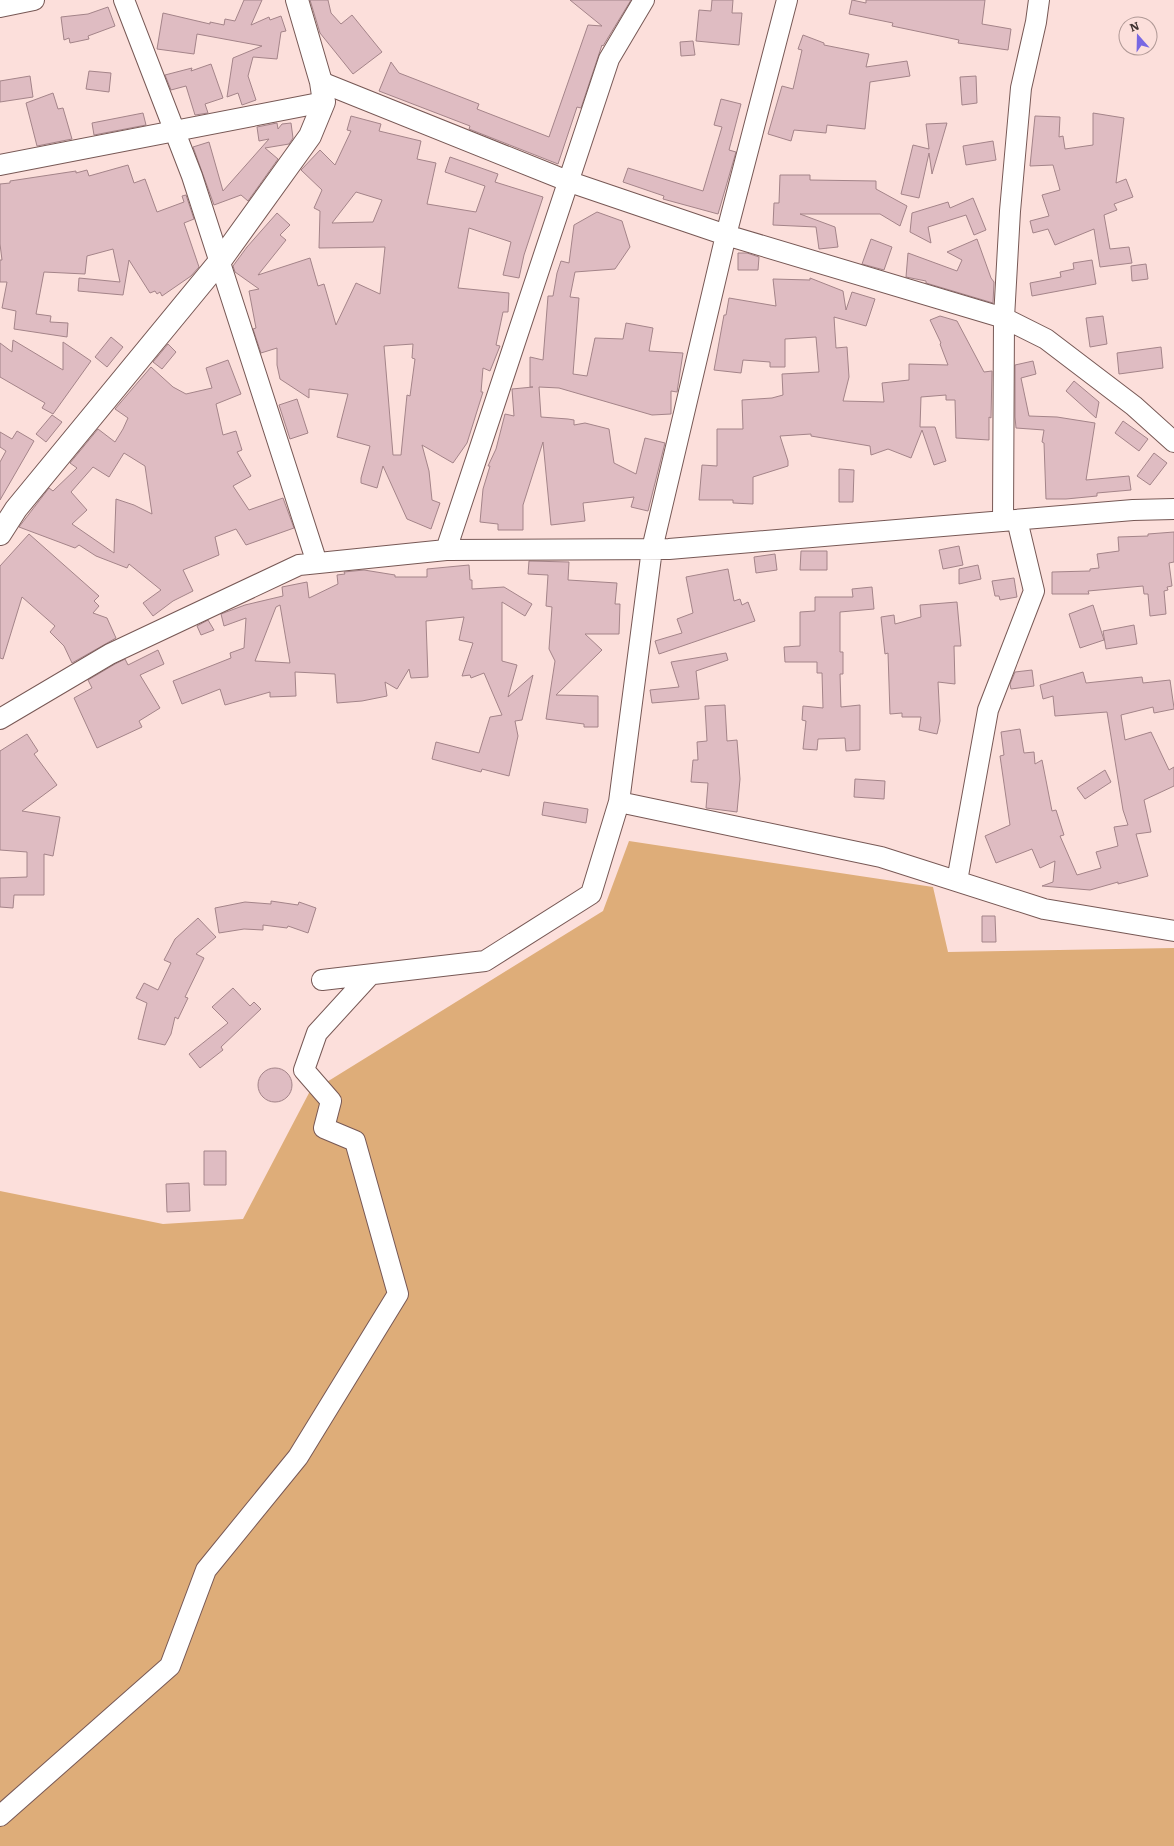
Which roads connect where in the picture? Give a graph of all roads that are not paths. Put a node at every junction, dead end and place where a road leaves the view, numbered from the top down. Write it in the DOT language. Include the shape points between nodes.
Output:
graph roads {
  1 [pos="34,0"];
  2 [pos="124,0"];
  3 [pos="297,0"];
  4 [pos="644,0"];
  5 [pos="787,0"];
  6 [pos="1038,0"];
  7 [pos="0,7"];
  8 [pos="323,92"];
  9 [pos="176,132"];
  10 [pos="0,165"];
  11 [pos="570,182"];
  12 [pos="726,235"];
  13 [pos="220,261"];
  14 [pos="1004,318"];
  15 [pos="1174,442"];
  16 [pos="1174,509"];
  17 [pos="1010,521"];
  18 [pos="0,534"];
  19 [pos="652,549"];
  20 [pos="446,550"];
  21 [pos="316,563"];
  22 [pos="0,719"];
  23 [pos="619,802"];
  24 [pos="957,881"];
  25 [pos="1174,931"];
  26 [pos="370,975"];
  27 [pos="322,980"];
  28 [pos="0,1816"];
  1 -- 7 [label="street"];
  2 -- 9 [label="street"];
  3 -- 8 [label="street"];
  4 -- 11 [label="street" via="609,59"];
  5 -- 12 [label="street"];
  6 -- 14 [label="street" via="1036,22 1021,88"];
  8 -- 9 [label="street"];
  8 -- 11 [label="street"];
  8 -- 13 [label="street" via="310,136"];
  9 -- 10 [label="street"];
  9 -- 13 [label="street"];
  11 -- 12 [label="street"];
  11 -- 20 [label="street"];
  12 -- 14 [label="street"];
  12 -- 19 [label="street"];
  13 -- 18 [label="street" via="21,503"];
  13 -- 21 [label="street"];
  14 -- 15 [label="street" via="1046,339 1134,406"];
  14 -- 17 [label="street"];
  16 -- 17 [label="street"];
  17 -- 19 [label="street"];
  17 -- 24 [label="street" via="1034,591 988,710"];
  19 -- 20 [label="street"];
  19 -- 23 [label="street"];
  20 -- 21 [label="street"];
  21 -- 22 [label="street" via="299,565 110,654"];
  23 -- 24 [label="street" via="881,858"];
  23 -- 26 [label="street" via="591,894 485,961"];
  24 -- 25 [label="street" via="1044,909"];
  26 -- 27 [label="street"];
  26 -- 28 [label="street" via="318,1034 304,1070 331,1101 324,1128 355,1141 398,1294 298,1457 206,1570 170,1666"];
}
